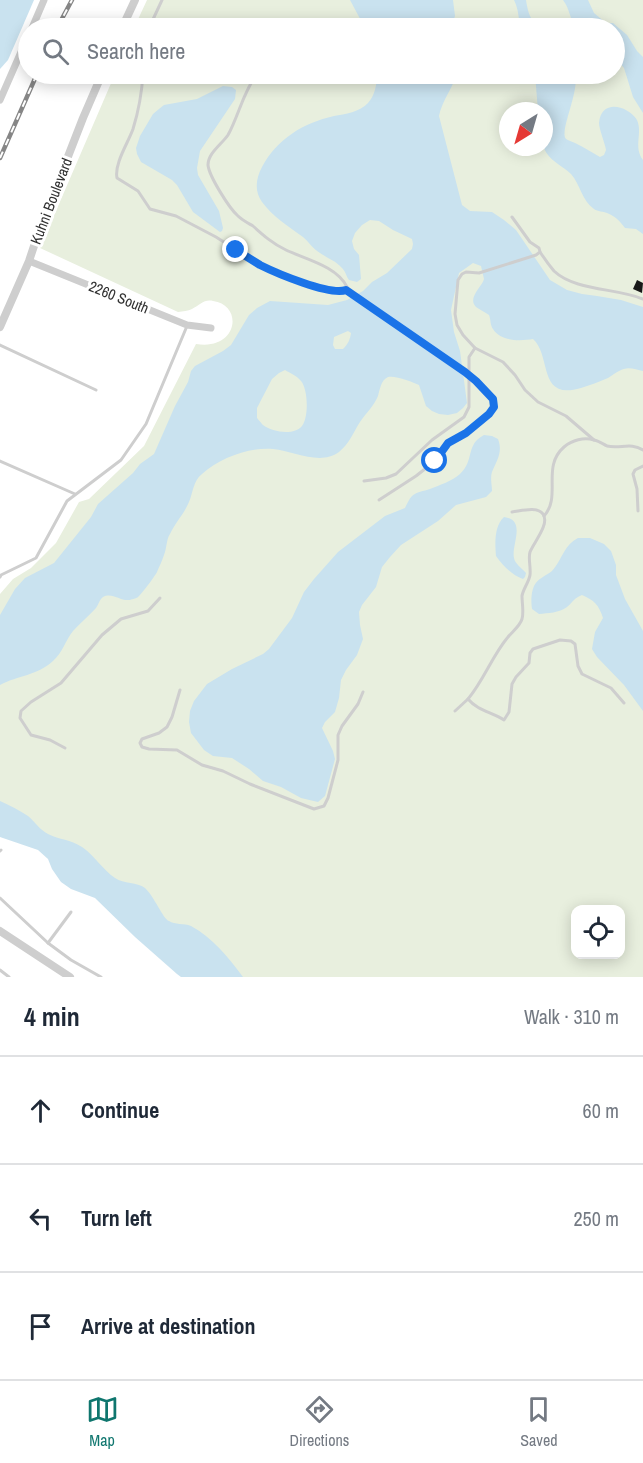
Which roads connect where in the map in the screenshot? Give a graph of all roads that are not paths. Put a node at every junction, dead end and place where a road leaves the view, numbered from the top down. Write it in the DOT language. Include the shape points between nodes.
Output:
graph roads {
  1 [pos="44,0"];
  2 [pos="135,0"];
  3 [pos="162,0"];
  4 [pos="36,18"];
  5 [pos="127,18"];
  6 [pos="154,18"];
  7 [pos="18,59"];
  8 [pos="98,84"];
  9 [pos="141,84"];
  10 [pos="250,84"];
  11 [pos="0,100"];
  12 [pos="512,217"];
  13 [pos="538,254"];
  14 [pos="29,261"];
  15 [pos="346,290"];
  16 [pos="643,299"];
  17 [pos="188,325"];
  18 [pos="0,327"];
  19 [pos="211,328"];
  20 [pos="0,345"];
  21 [pos="475,348"];
  22 [pos="469,375"];
  23 [pos="96,390"];
  24 [pos="585,431"];
  25 [pos="582,439"];
  26 [pos="594,440"];
  27 [pos="643,450"];
  28 [pos="0,461"];
  29 [pos="643,466"];
  30 [pos="364,481"];
  31 [pos="76,494"];
  32 [pos="379,500"];
  33 [pos="638,511"];
  34 [pos="512,512"];
  35 [pos="544,516"];
  36 [pos="0,577"];
  37 [pos="160,598"];
  38 [pos="180,690"];
  39 [pos="363,692"];
  40 [pos="468,699"];
  41 [pos="624,703"];
  42 [pos="455,711"];
  43 [pos="64,748"];
  44 [pos="0,898"];
  45 [pos="71,912"];
  46 [pos="0,931"];
  47 [pos="48,943"];
  48 [pos="0,970"];
  49 [pos="9,977"];
  50 [pos="70,977"];
  51 [pos="101,977"];
  1 -- 4 [label="street"];
  2 -- 5 [label="street"];
  3 -- 6 [label="lane"];
  7 -- 11 [label="street"];
  8 -- 14 [label="street, Kuhni Boulevard"];
  9 -- 15 [label="lane" via="133,130 117,178 138,191 153,211 176,216 258,264 327,289"];
  10 -- 15 [label="lane" via="227,136 209,158 209,170 238,216 285,250 339,276"];
  12 -- 13 [label="lane" via="538,248"];
  13 -- 16 [label="lane" via="562,277"];
  13 -- 21 [label="lane" via="479,273 460,275 457,325"];
  14 -- 17 [label="street, 2260 South"];
  14 -- 18 [label="street, Kuhni Boulevard"];
  15 -- 22 [label="lane"];
  17 -- 19 [label="street, 2260 South"];
  17 -- 31 [label="lane" via="146,424 121,460"];
  20 -- 23 [label="lane"];
  21 -- 22 [label="lane"];
  21 -- 24 [label="lane" via="503,362 538,402"];
  22 -- 30 [label="lane" via="469,407 464,417 396,474"];
  22 -- 32 [label="lane" via="493,399 492,411 448,443 435,461 416,476"];
  24 -- 25 [label="lane"];
  24 -- 26 [label="lane"];
  25 -- 26 [label="lane"];
  25 -- 35 [label="lane" via="570,443 555,458 551,501"];
  26 -- 27 [label="lane"];
  28 -- 31 [label="lane"];
  29 -- 33 [label="lane" via="633,474"];
  31 -- 36 [label="lane" via="67,501 36,558"];
  34 -- 35 [label="lane" via="534,510"];
  35 -- 40 [label="lane" via="529,555 530,576 522,595 521,621"];
  37 -- 43 [label="lane" via="148,611 121,620 102,635 62,683 21,711 20,718 31,735"];
  38 -- 39 [label="lane" via="170,723 159,733 142,739 142,747 177,750 202,765 314,809 324,806 328,798 338,760 338,735"];
  40 -- 41 [label="lane" via="480,710 504,720 509,712 512,684 529,663 531,651 566,640 576,646 582,674 611,688"];
  40 -- 42 [label="lane"];
  44 -- 47 [label="lane"];
  45 -- 47 [label="lane"];
  46 -- 50 [label="street"];
  47 -- 51 [label="lane"];
  48 -- 49 [label="lane"];
}
